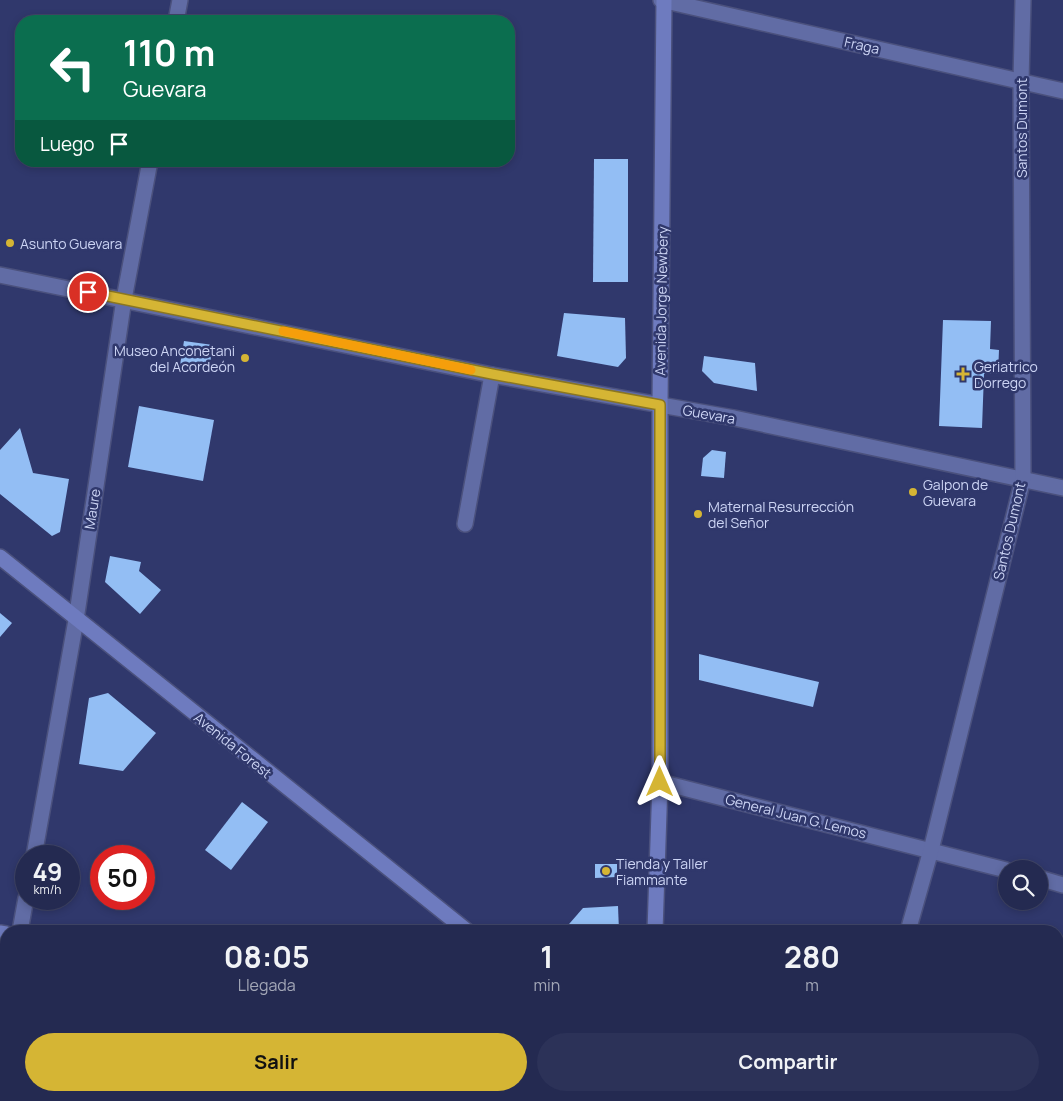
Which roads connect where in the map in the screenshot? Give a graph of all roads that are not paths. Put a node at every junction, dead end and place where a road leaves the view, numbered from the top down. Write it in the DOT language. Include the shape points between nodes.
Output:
graph roads {
  1 [pos="180,0"];
  2 [pos="663,0"];
  3 [pos="1023,0"];
  4 [pos="177,15"];
  5 [pos="1021,81"];
  6 [pos="1063,91"];
  7 [pos="149,167"];
  8 [pos="0,275"];
  9 [pos="124,298"];
  10 [pos="492,374"];
  11 [pos="660,405"];
  12 [pos="1023,479"];
  13 [pos="1063,488"];
  14 [pos="465,524"];
  15 [pos="0,557"];
  16 [pos="76,620"];
  17 [pos="660,782"];
  18 [pos="36,845"];
  19 [pos="931,850"];
  20 [pos="998,868"];
  21 [pos="1048,881"];
  22 [pos="1063,885"];
  23 [pos="24,910"];
  24 [pos="21,925"];
  25 [pos="459,925"];
  26 [pos="655,925"];
  27 [pos="910,925"];
  1 -- 4 [label="street"];
  2 -- 5 [label="street, Fraga"];
  2 -- 11 [label="main road, Avenida Jorge Newbery"];
  3 -- 5 [label="street, Santos Dumont"];
  5 -- 6 [label="street, Fraga"];
  5 -- 12 [label="street, Santos Dumont"];
  7 -- 9 [label="street, Maure"];
  8 -- 9 [label="street, Guevara"];
  9 -- 10 [label="street, Guevara"];
  9 -- 16 [label="street, Maure"];
  10 -- 11 [label="street, Guevara"];
  10 -- 14 [label="street"];
  11 -- 12 [label="street, Guevara"];
  11 -- 17 [label="main road, Avenida Jorge Newbery"];
  12 -- 13 [label="street, Guevara"];
  12 -- 19 [label="street, Santos Dumont"];
  15 -- 16 [label="main road, Avenida Forest"];
  16 -- 18 [label="street, Maure"];
  16 -- 25 [label="main road, Avenida Forest"];
  17 -- 19 [label="street, General Juan G. Lemos"];
  17 -- 26 [label="main road, Avenida Jorge Newbery"];
  19 -- 20 [label="street, General Juan G. Lemos"];
  19 -- 27 [label="street, Santos Dumont"];
  21 -- 22 [label="street"];
  23 -- 24 [label="street"];
}
